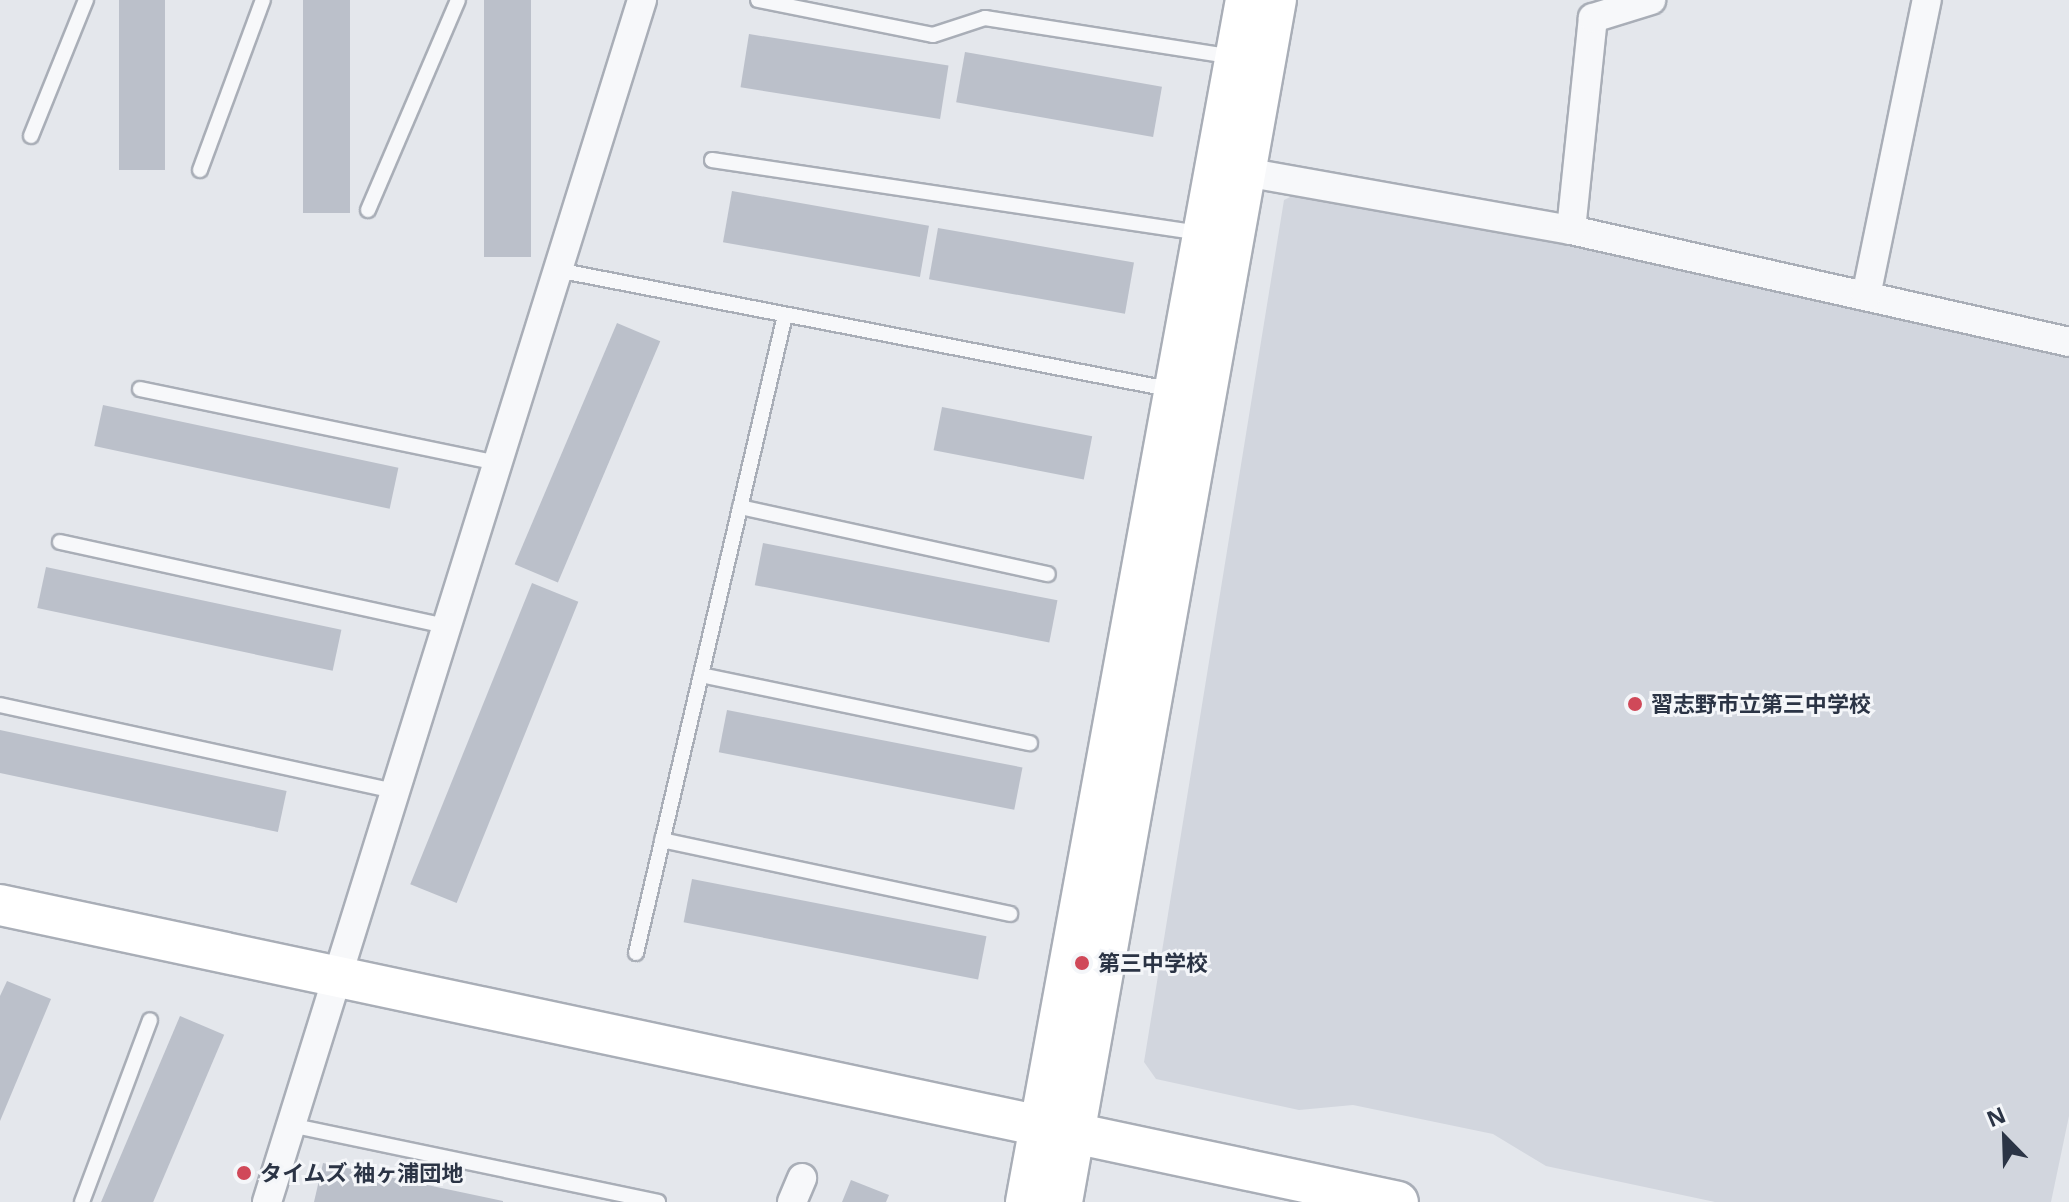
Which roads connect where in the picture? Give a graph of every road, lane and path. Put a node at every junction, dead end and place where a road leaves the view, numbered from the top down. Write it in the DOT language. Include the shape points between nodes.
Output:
graph roads {
  1 [pos="86,0"];
  2 [pos="263,0"];
  3 [pos="458,0"];
  4 [pos="642,0"];
  5 [pos="758,0"];
  6 [pos="1246,0"];
  7 [pos="1276,0"];
  8 [pos="1651,0"];
  9 [pos="1927,0"];
  10 [pos="1608,5"];
  11 [pos="1235,57"];
  12 [pos="31,136"];
  13 [pos="712,160"];
  14 [pos="1230,169"];
  15 [pos="200,170"];
  16 [pos="368,210"];
  17 [pos="1571,230"];
  18 [pos="1203,233"];
  19 [pos="557,270"];
  20 [pos="1866,296"];
  21 [pos="785,315"];
  22 [pos="2069,342"];
  23 [pos="140,389"];
  24 [pos="1190,393"];
  25 [pos="497,463"];
  26 [pos="740,507"];
  27 [pos="60,542"];
  28 [pos="1048,574"];
  29 [pos="445,626"];
  30 [pos="701,675"];
  31 [pos="0,705"];
  32 [pos="1030,743"];
  33 [pos="393,791"];
  34 [pos="662,840"];
  35 [pos="0,905"];
  36 [pos="1010,914"];
  37 [pos="636,953"];
  38 [pos="335,976"];
  39 [pos="150,1020"];
  40 [pos="290,1125"];
  41 [pos="1058,1131"];
  42 [pos="82,1202"];
  43 [pos="267,1202"];
  44 [pos="658,1202"];
  45 [pos="1026,1202"];
  46 [pos="1062,1202"];
  47 [pos="1398,1202"];
  1 -- 12 [label="lane"];
  2 -- 15 [label="lane"];
  3 -- 16 [label="lane"];
  4 -- 19 [label="street"];
  5 -- 11 [label="lane" via="933,35 985,18"];
  6 -- 11 [label="street"];
  7 -- 14 [label="street"];
  8 -- 10 [label="street"];
  9 -- 20 [label="street"];
  10 -- 17 [label="street" via="1593,18"];
  11 -- 14 [label="street"];
  13 -- 18 [label="lane"];
  14 -- 17 [label="street"];
  14 -- 18 [label="street"];
  14 -- 24 [label="street"];
  17 -- 20 [label="street"];
  18 -- 24 [label="street"];
  19 -- 21 [label="lane"];
  19 -- 25 [label="street"];
  20 -- 22 [label="street"];
  21 -- 24 [label="lane"];
  21 -- 26 [label="lane"];
  23 -- 25 [label="lane"];
  24 -- 41 [label="street"];
  25 -- 29 [label="street"];
  26 -- 28 [label="lane"];
  26 -- 30 [label="lane"];
  27 -- 29 [label="lane"];
  29 -- 33 [label="street"];
  30 -- 32 [label="lane"];
  30 -- 34 [label="lane"];
  31 -- 33 [label="lane"];
  33 -- 38 [label="street"];
  34 -- 36 [label="lane"];
  34 -- 37 [label="lane"];
  35 -- 38 [label="street"];
  38 -- 40 [label="street"];
  38 -- 41 [label="street"];
  39 -- 42 [label="lane"];
  40 -- 43 [label="street"];
  40 -- 44 [label="lane"];
  41 -- 45 [label="street"];
  41 -- 46 [label="street"];
  41 -- 47 [label="street"];
}
